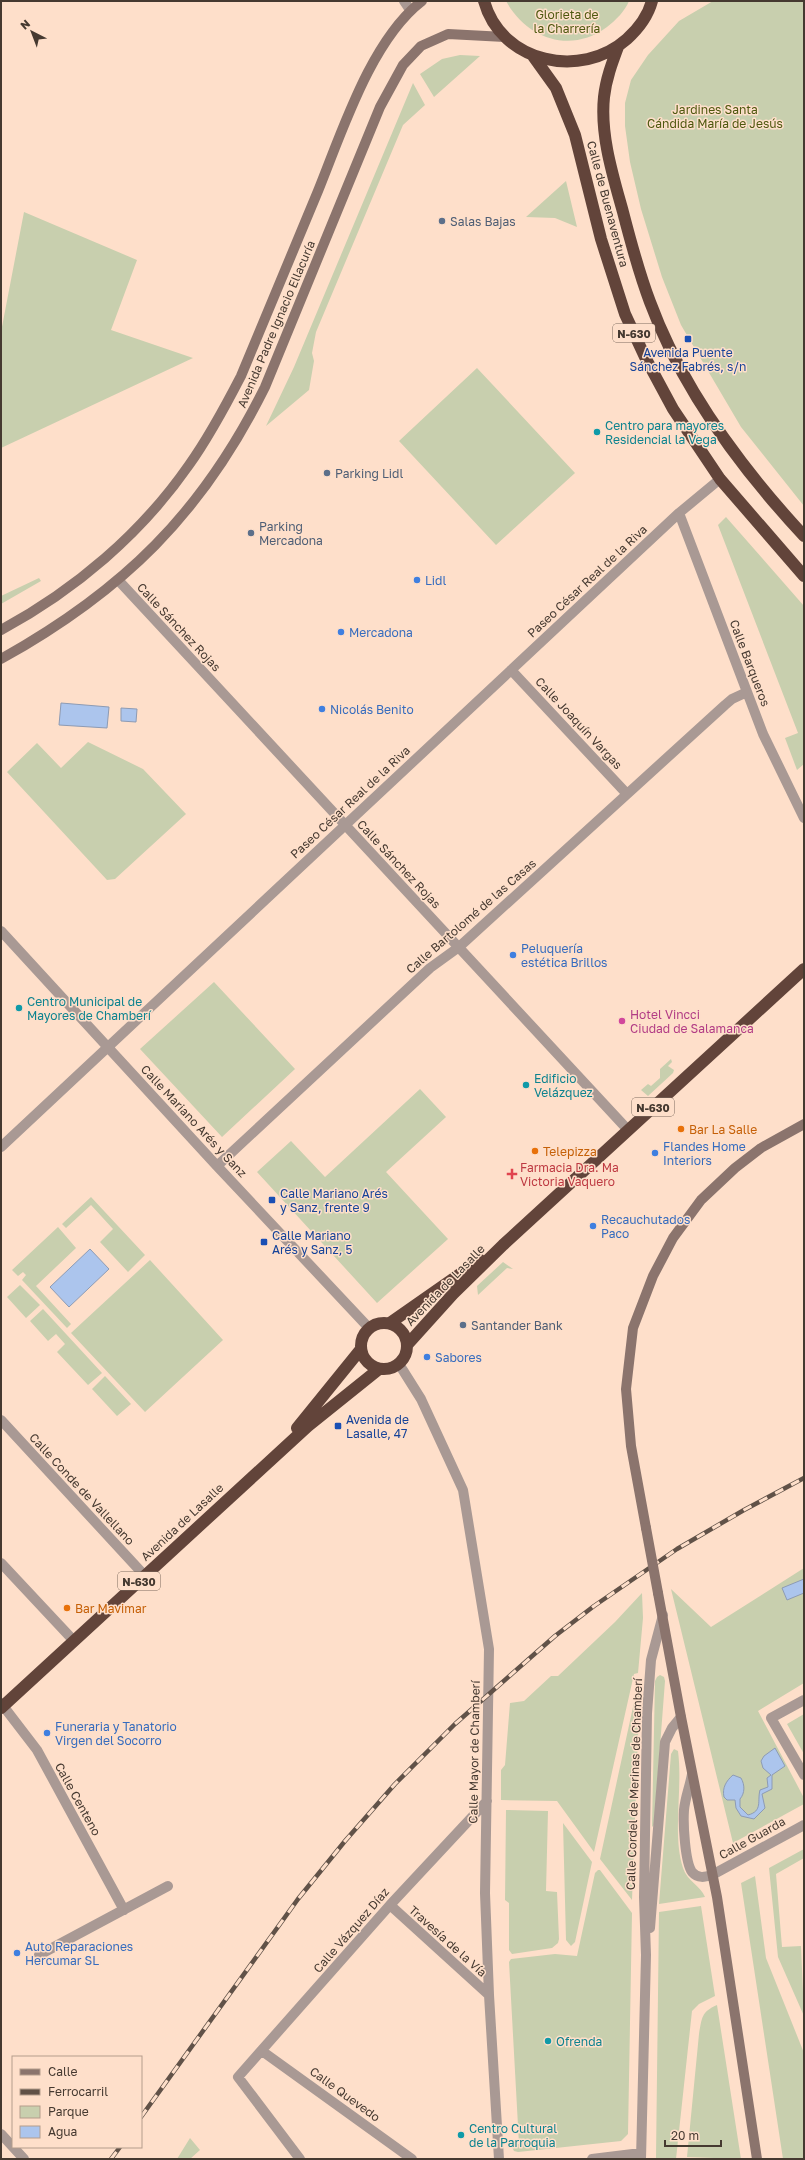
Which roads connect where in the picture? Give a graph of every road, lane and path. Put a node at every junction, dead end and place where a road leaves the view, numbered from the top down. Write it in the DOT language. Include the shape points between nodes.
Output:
graph roads {
  1 [pos="404,1"];
  2 [pos="422,1"];
  3 [pos="484,1"];
  4 [pos="655,3"];
  5 [pos="410,10"];
  6 [pos="505,37"];
  7 [pos="618,47"];
  8 [pos="533,56"];
  9 [pos="720,479"];
  10 [pos="679,513"];
  11 [pos="804,536"];
  12 [pos="804,576"];
  13 [pos="119,581"];
  14 [pos="1,630"];
  15 [pos="1,660"];
  16 [pos="512,670"];
  17 [pos="747,692"];
  18 [pos="627,794"];
  19 [pos="804,818"];
  20 [pos="345,826"];
  21 [pos="1,931"];
  22 [pos="459,947"];
  23 [pos="804,969"];
  24 [pos="108,1046"];
  25 [pos="804,1124"];
  26 [pos="628,1130"];
  27 [pos="1,1147"];
  28 [pos="217,1166"];
  29 [pos="503,1245"];
  30 [pos="390,1323"];
  31 [pos="369,1328"];
  32 [pos="407,1345"];
  33 [pos="361,1349"];
  34 [pos="398,1364"];
  35 [pos="379,1368"];
  36 [pos="3,1427"];
  37 [pos="276,1454"];
  38 [pos="1,1563"];
  39 [pos="145,1576"];
  40 [pos="663,1615"];
  41 [pos="74,1641"];
  42 [pos="804,1700"];
  43 [pos="2,1705"];
  44 [pos="681,1717"];
  45 [pos="692,1774"];
  46 [pos="804,1775"];
  47 [pos="487,1802"];
  48 [pos="804,1825"];
  49 [pos="712,1875"];
  50 [pos="168,1886"];
  51 [pos="390,1905"];
  52 [pos="124,1910"];
  53 [pos="39,1955"];
  54 [pos="646,1955"];
  55 [pos="489,1996"];
  56 [pos="262,2051"];
  57 [pos="1,2134"];
  58 [pos="12,2146"];
  59 [pos="14,2148"];
  60 [pos="641,2156"];
  61 [pos="24,2159"];
  62 [pos="300,2159"];
  63 [pos="412,2159"];
  64 [pos="499,2159"];
  65 [pos="592,2159"];
  66 [pos="757,2159"];
  1 -- 5 [label="street"];
  2 -- 5 [label="main road, Avenida Padre Ignacio Ellacuría"];
  3 -- 6 [label="highway, N-630" via="487,11"];
  4 -- 7 [label="highway, N-630" via="638,29"];
  5 -- 14 [label="main road, Avenida Padre Ignacio Ellacuría" via="380,52 356,98 241,376 194,459 145,519 101,562 55,597"];
  6 -- 8 [label="highway, N-630"];
  6 -- 13 [label="main road, Avenida Padre Ignacio Ellacuría" via="448,34 421,46 403,65 380,107 265,387 248,422 216,471 174,527"];
  7 -- 8 [label="highway, N-630" via="591,60 562,62"];
  7 -- 11 [label="highway, Calle de Buenaventura / N-630" via="607,78 604,125 612,171 632,248 651,303 696,396 742,462"];
  8 -- 9 [label="highway, Calle de Buenaventura / N-630" via="556,88 575,135 601,239 626,314 645,358 673,409"];
  9 -- 10 [label="street, Paseo César Real de la Riva"];
  9 -- 12 [label="highway, Calle de Buenaventura / N-630"];
  10 -- 16 [label="street, Paseo César Real de la Riva"];
  10 -- 17 [label="street, Calle Barqueros"];
  13 -- 15 [label="main road, Avenida Padre Ignacio Ellacuría" via="69,619"];
  13 -- 20 [label="street, Calle Sánchez Rojas"];
  16 -- 18 [label="street, Calle Joaquín Vargas"];
  16 -- 20 [label="street, Paseo César Real de la Riva"];
  17 -- 18 [label="street, Calle Bartolomé de las Casas" via="732,699"];
  17 -- 19 [label="street, Calle Barqueros"];
  18 -- 22 [label="street, Calle Bartolomé de las Casas"];
  20 -- 22 [label="street, Calle Sánchez Rojas"];
  20 -- 24 [label="street, Paseo César Real de la Riva"];
  21 -- 24 [label="street, Calle Mariano Arés y Sanz"];
  22 -- 26 [label="street, Calle Sánchez Rojas"];
  22 -- 28 [label="street, Calle Bartolomé de las Casas" via="430,968"];
  23 -- 26 [label="highway, Avenida de Lasalle / N-630"];
  24 -- 27 [label="street, Paseo César Real de la Riva"];
  24 -- 28 [label="street, Calle Mariano Arés y Sanz"];
  25 -- 40 [label="main road, bridge" via="761,1148 701,1200 673,1238 652,1276 633,1328 626,1389 631,1446"];
  26 -- 29 [label="highway, Avenida de Lasalle / N-630"];
  28 -- 31 [label="street, Calle Mariano Arés y Sanz"];
  29 -- 30 [label="highway, Avenida de Lasalle / N-630"];
  29 -- 32 [label="highway, Avenida de Lasalle / N-630" via="453,1294"];
  30 -- 31 [label="highway, N-630" via="379,1323"];
  30 -- 32 [label="highway" via="402,1331"];
  31 -- 33 [label="highway, N-630" via="362,1338"];
  32 -- 34 [label="highway, N-630" via="405,1355"];
  33 -- 35 [label="highway" via="370,1365"];
  33 -- 37 [label="highway, Avenida de Lasalle / N-630"];
  34 -- 35 [label="highway, N-630" via="389,1368"];
  34 -- 47 [label="street, Calle Mayor de Chamberí" via="421,1399 463,1490 489,1649"];
  35 -- 37 [label="highway, Avenida de Lasalle / N-630"];
  36 -- 39 [label="street, Calle Conde de Vallellano"];
  37 -- 39 [label="highway, Avenida de Lasalle / N-630"];
  38 -- 41 [label="street"];
  39 -- 41 [label="highway, Avenida de Lasalle / N-630"];
  40 -- 44 [label="main road"];
  40 -- 54 [label="street, Calle Cordel de Merinas de Chamberí" via="651,1660 647,1713 644,1897"];
  41 -- 43 [label="highway, Avenida de Lasalle / N-630"];
  42 -- 46 [label="street" via="771,1718"];
  43 -- 52 [label="street, Calle Centeno" via="36,1750"];
  44 -- 45 [label="main road"];
  44 -- 54 [label="street, Calle Cordel de Merinas de Chamberí" via="672,1728 666,1742"];
  45 -- 49 [label="main road"];
  45 -- 49 [label="street" via="684,1810 684,1831 690,1866 693,1873 702,1878"];
  47 -- 51 [label="street, Calle Vázquez Díaz"];
  47 -- 55 [label="street, Calle Mayor de Chamberí" via="485,1893"];
  48 -- 49 [label="street, Calle Guarda"];
  49 -- 66 [label="main road"];
  50 -- 52 [label="street"];
  51 -- 55 [label="street, Travesía de la Vía"];
  51 -- 56 [label="street, Calle Vázquez Díaz"];
  52 -- 53 [label="street"];
  54 -- 60 [label="street, Calle Cordel de Merinas de Chamberí"];
  55 -- 64 [label="street, Calle Mayor de Chamberí"];
  56 -- 62 [label="street, Calle Vázquez Díaz" via="238,2077"];
  56 -- 63 [label="street, Calle Quevedo"];
  57 -- 58 [label="street"];
  59 -- 61 [label="street"];
  60 -- 65 [label="street"];
}
